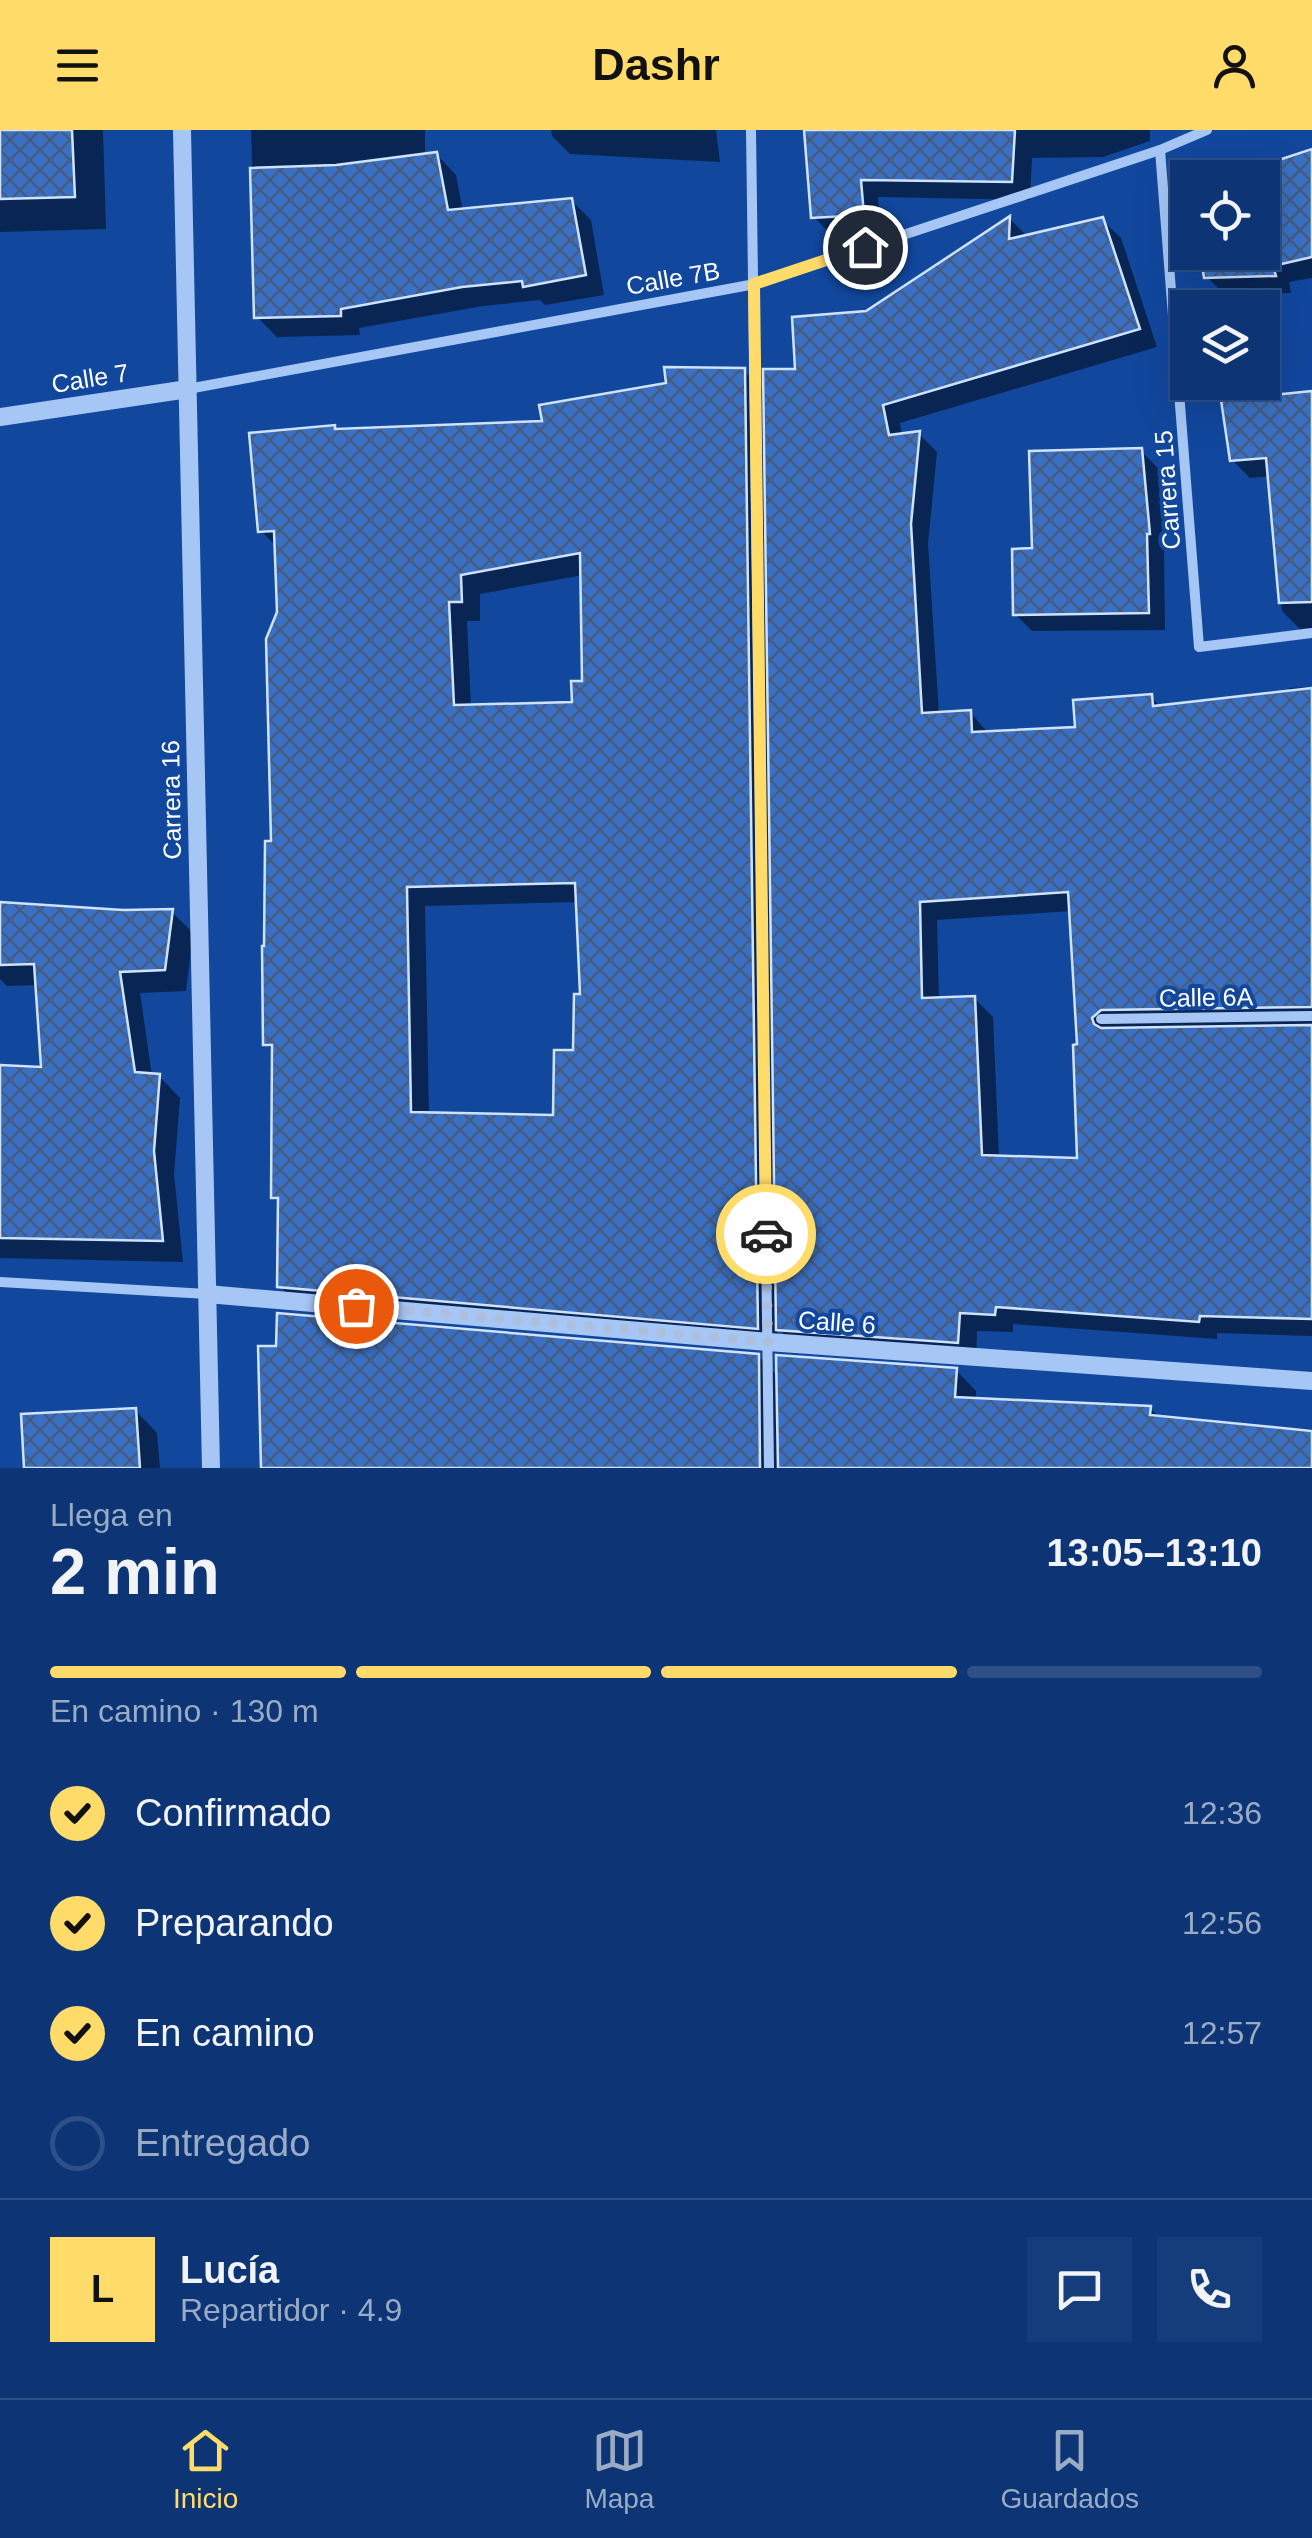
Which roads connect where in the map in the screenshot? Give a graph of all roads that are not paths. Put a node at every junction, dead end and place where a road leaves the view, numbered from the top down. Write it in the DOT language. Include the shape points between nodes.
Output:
graph roads {
  1 [pos="182,130"];
  2 [pos="751,130"];
  3 [pos="1207,130"];
  4 [pos="1160,150"];
  5 [pos="754,284"];
  6 [pos="188,388"];
  7 [pos="0,417"];
  8 [pos="1312,633"];
  9 [pos="1312,1016"];
  10 [pos="1101,1019"];
  11 [pos="0,1282"];
  12 [pos="207,1294"];
  13 [pos="768,1342"];
  14 [pos="1312,1381"];
  15 [pos="210,1468"];
  16 [pos="769,1468"];
  1 -- 6 [label="street, Carrera 16"];
  2 -- 5 [label="street"];
  3 -- 4 [label="street, Calle 7B"];
  4 -- 5 [label="street, Calle 7B"];
  4 -- 8 [label="street, Carrera 15" via="1199,647"];
  5 -- 6 [label="street, Calle 7B"];
  5 -- 13 [label="street"];
  6 -- 7 [label="street, Calle 7"];
  6 -- 12 [label="street, Carrera 16"];
  9 -- 10 [label="street, Calle 6A"];
  11 -- 12 [label="street, Calle 6"];
  12 -- 13 [label="street, Calle 6"];
  12 -- 15 [label="street, Carrera 16"];
  13 -- 14 [label="street, Calle 6"];
  13 -- 16 [label="street"];
}
